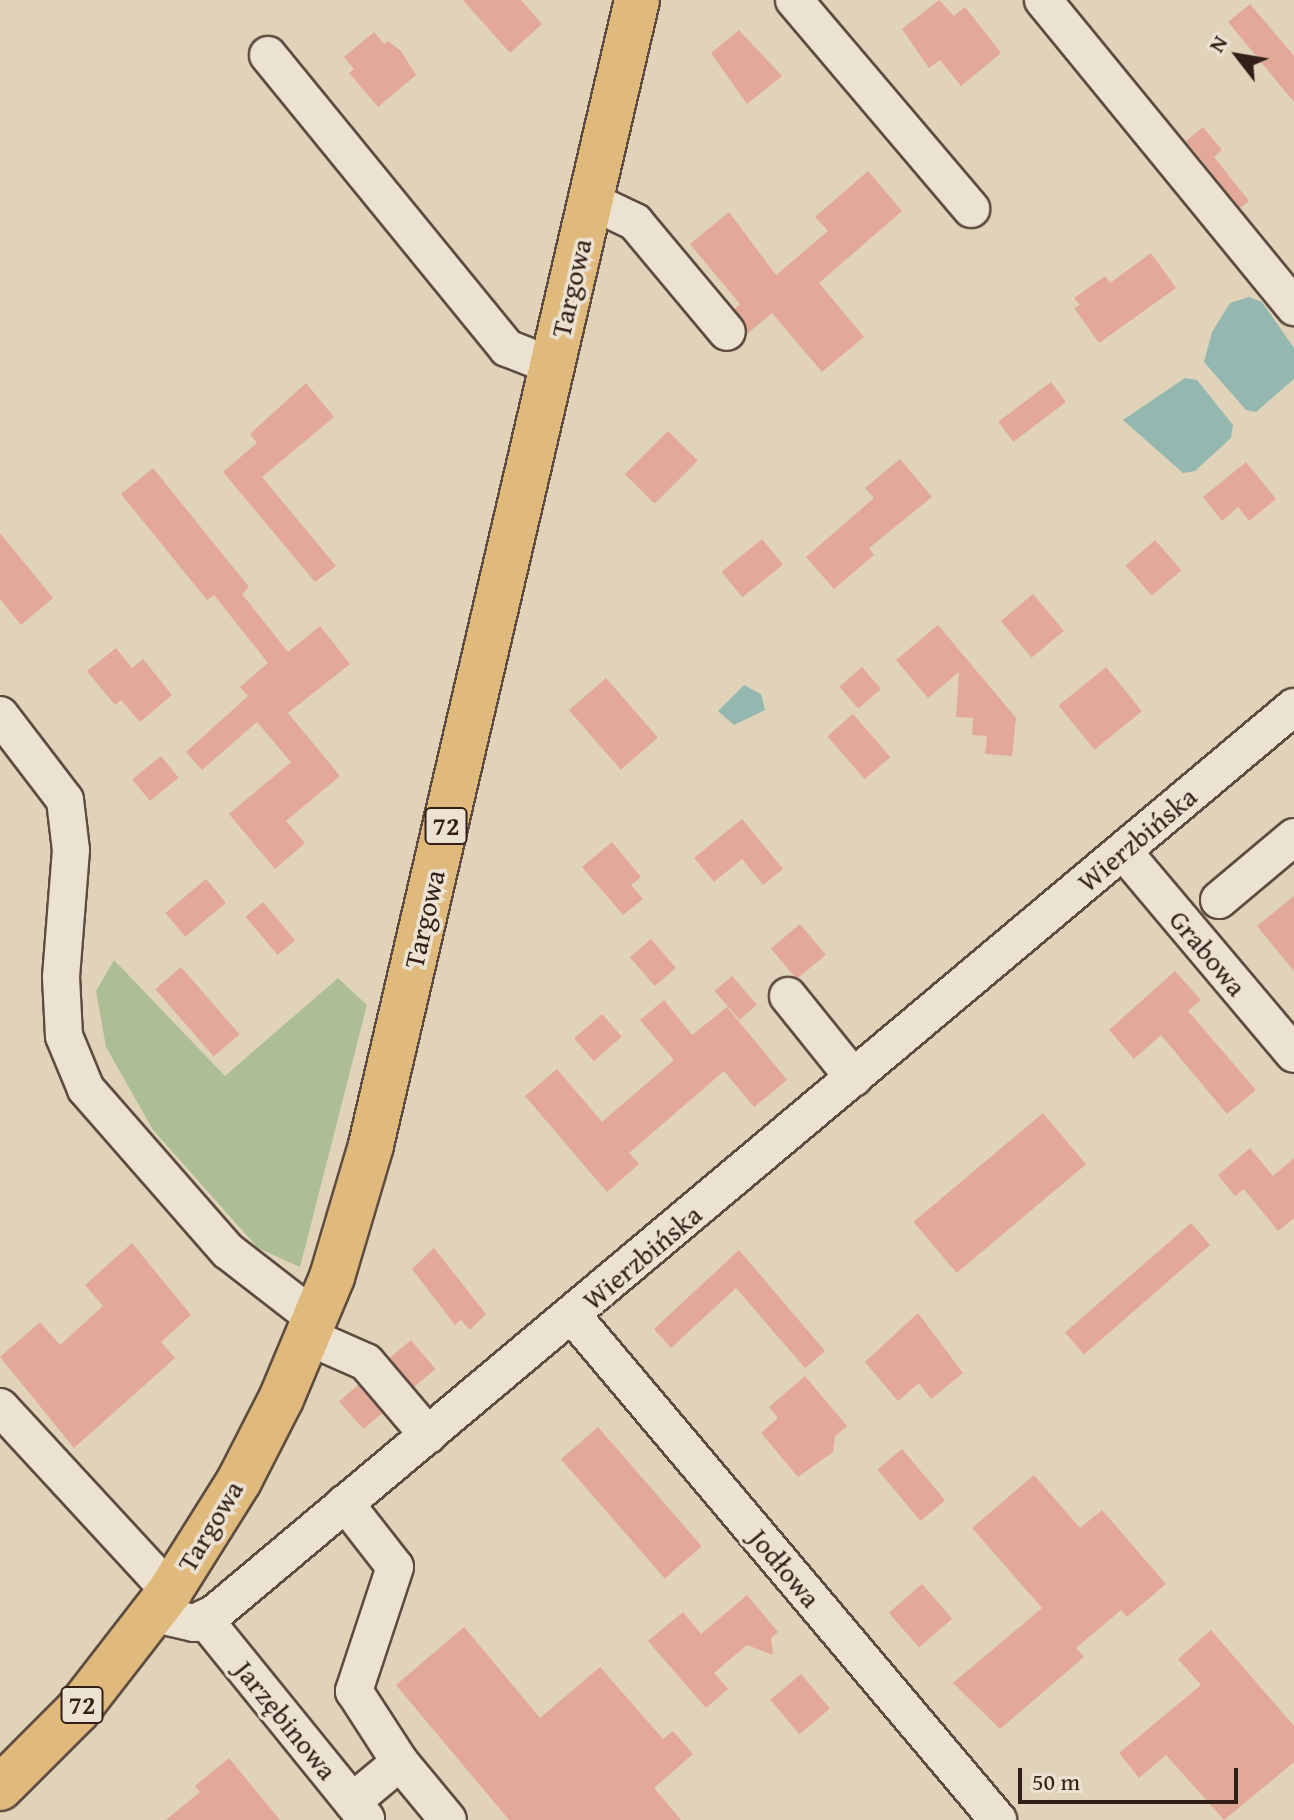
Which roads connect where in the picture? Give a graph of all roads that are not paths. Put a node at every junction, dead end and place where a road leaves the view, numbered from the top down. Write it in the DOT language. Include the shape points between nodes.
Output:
graph roads {
  1 [pos="637,0"];
  2 [pos="794,0"];
  3 [pos="1043,0"];
  4 [pos="268,55"];
  5 [pos="591,201"];
  6 [pos="971,209"];
  7 [pos="1294,307"];
  8 [pos="727,332"];
  9 [pos="553,366"];
  10 [pos="1293,711"];
  11 [pos="0,715"];
  12 [pos="1294,837"];
  13 [pos="1123,851"];
  14 [pos="1219,900"];
  15 [pos="788,996"];
  16 [pos="1294,1054"];
  17 [pos="854,1078"];
  18 [pos="572,1315"];
  19 [pos="313,1328"];
  20 [pos="0,1407"];
  21 [pos="428,1435"];
  22 [pos="345,1503"];
  23 [pos="163,1603"];
  24 [pos="205,1620"];
  25 [pos="400,1762"];
  26 [pos="0,1788"];
  27 [pos="360,1811"];
  28 [pos="448,1820"];
  29 [pos="998,1820"];
  1 -- 5 [label="main road, Targowa / 72"];
  2 -- 6 [label="street"];
  3 -- 7 [label="street"];
  4 -- 9 [label="street" via="507,348"];
  5 -- 8 [label="street" via="635,222"];
  5 -- 9 [label="main road, Targowa / 72"];
  9 -- 19 [label="main road, Targowa / 72" via="371,1145"];
  10 -- 13 [label="street, Wierzbińska"];
  11 -- 19 [label="street" via="65,800 71,850 61,977 64,1036 86,1089 228,1251"];
  12 -- 14 [label="street"];
  13 -- 16 [label="street, Grabowa"];
  13 -- 17 [label="street, Wierzbińska"];
  15 -- 17 [label="street"];
  17 -- 18 [label="street, Wierzbińska"];
  18 -- 21 [label="street, Wierzbińska"];
  18 -- 29 [label="street, Jodłowa"];
  19 -- 21 [label="street" via="366,1362"];
  19 -- 23 [label="main road, Targowa / 72" via="239,1481"];
  20 -- 23 [label="street"];
  21 -- 22 [label="street, Wierzbińska"];
  22 -- 24 [label="street, Wierzbińska"];
  22 -- 25 [label="street" via="395,1567 354,1691"];
  23 -- 24 [label="street" via="182,1623"];
  23 -- 26 [label="main road, 72" via="77,1711"];
  24 -- 27 [label="street, Jarzębinowa"];
  25 -- 27 [label="street"];
  25 -- 28 [label="street"];
}
